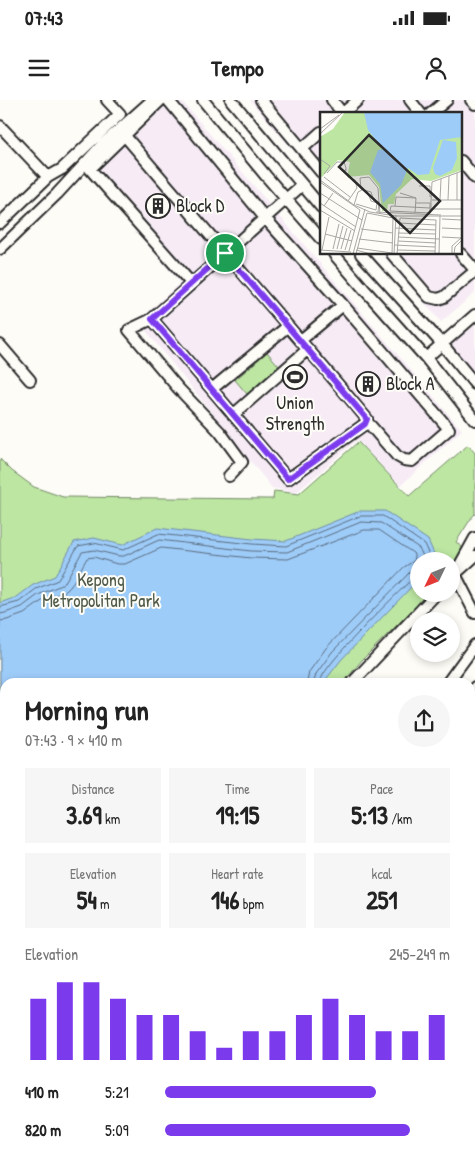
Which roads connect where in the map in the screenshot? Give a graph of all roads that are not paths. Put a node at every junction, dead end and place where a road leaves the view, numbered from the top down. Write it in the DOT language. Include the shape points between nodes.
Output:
graph roads {
  1 [pos="107,100"];
  2 [pos="153,100"];
  3 [pos="161,100"];
  4 [pos="168,100"];
  5 [pos="203,100"];
  6 [pos="231,100"];
  7 [pos="261,100"];
  8 [pos="332,100"];
  9 [pos="358,100"];
  10 [pos="410,100"];
  11 [pos="447,100"];
  12 [pos="471,100"];
  13 [pos="475,104"];
  14 [pos="341,112"];
  15 [pos="345,112"];
  16 [pos="419,112"];
  17 [pos="432,112"];
  18 [pos="0,126"];
  19 [pos="320,133"];
  20 [pos="125,136"];
  21 [pos="302,149"];
  22 [pos="462,162"];
  23 [pos="320,171"];
  24 [pos="48,178"];
  25 [pos="475,178"];
  26 [pos="302,185"];
  27 [pos="286,199"];
  28 [pos="320,206"];
  29 [pos="265,218"];
  30 [pos="0,222"];
  31 [pos="320,238"];
  32 [pos="0,249"];
  33 [pos="225,253"];
  34 [pos="335,255"];
  35 [pos="362,255"];
  36 [pos="393,255"];
  37 [pos="462,255"];
  38 [pos="475,271"];
  39 [pos="191,283"];
  40 [pos="343,305"];
  41 [pos="475,316"];
  42 [pos="152,319"];
  43 [pos="288,326"];
  44 [pos="300,340"];
  45 [pos="442,344"];
  46 [pos="0,345"];
  47 [pos="308,349"];
  48 [pos="426,358"];
  49 [pos="30,380"];
  50 [pos="475,384"];
  51 [pos="212,390"];
  52 [pos="233,415"];
  53 [pos="475,420"];
  54 [pos="365,424"];
  55 [pos="229,476"];
  56 [pos="475,538"];
  57 [pos="475,556"];
  58 [pos="460,564"];
  59 [pos="460,570"];
  60 [pos="460,588"];
  61 [pos="428,602"];
  62 [pos="475,613"];
  63 [pos="475,644"];
  64 [pos="357,678"];
  65 [pos="451,678"];
  1 -- 24 [label="street" via="120,114 62,169"];
  2 -- 32 [label="street" via="103,144"];
  3 -- 20 [label="street"];
  4 -- 29 [label="street"];
  5 -- 27 [label="street"];
  6 -- 26 [label="street"];
  7 -- 21 [label="street"];
  8 -- 14 [label="street"];
  9 -- 15 [label="street"];
  10 -- 16 [label="street"];
  11 -- 17 [label="street"];
  12 -- 13 [label="street"];
  18 -- 24 [label="street"];
  19 -- 21 [label="street"];
  20 -- 33 [label="street"];
  20 -- 39 [label="street" via="90,169"];
  21 -- 23 [label="street"];
  22 -- 25 [label="street"];
  24 -- 30 [label="street"];
  26 -- 27 [label="street"];
  26 -- 28 [label="street"];
  27 -- 29 [label="street"];
  27 -- 31 [label="street"];
  29 -- 33 [label="street"];
  29 -- 40 [label="street"];
  33 -- 39 [label="street"];
  33 -- 43 [label="street"];
  34 -- 48 [label="street"];
  35 -- 45 [label="street"];
  36 -- 38 [label="street" via="429,297 438,300"];
  37 -- 38 [label="street"];
  39 -- 42 [label="street"];
  40 -- 44 [label="street"];
  40 -- 54 [label="street" via="449,429 412,461 397,456 370,425"];
  41 -- 45 [label="street"];
  42 -- 51 [label="street"];
  42 -- 55 [label="street" via="129,330 220,432 242,462"];
  43 -- 44 [label="street"];
  43 -- 51 [label="street"];
  44 -- 47 [label="street"];
  45 -- 48 [label="street"];
  45 -- 50 [label="street"];
  46 -- 49 [label="street"];
  47 -- 52 [label="street"];
  47 -- 54 [label="street" via="367,419"];
  48 -- 53 [label="street"];
  51 -- 52 [label="street"];
  52 -- 54 [label="street" via="288,479"];
  56 -- 58 [label="street"];
  57 -- 59 [label="street"];
  60 -- 62 [label="street"];
  61 -- 64 [label="street"];
  63 -- 65 [label="street"];
}
